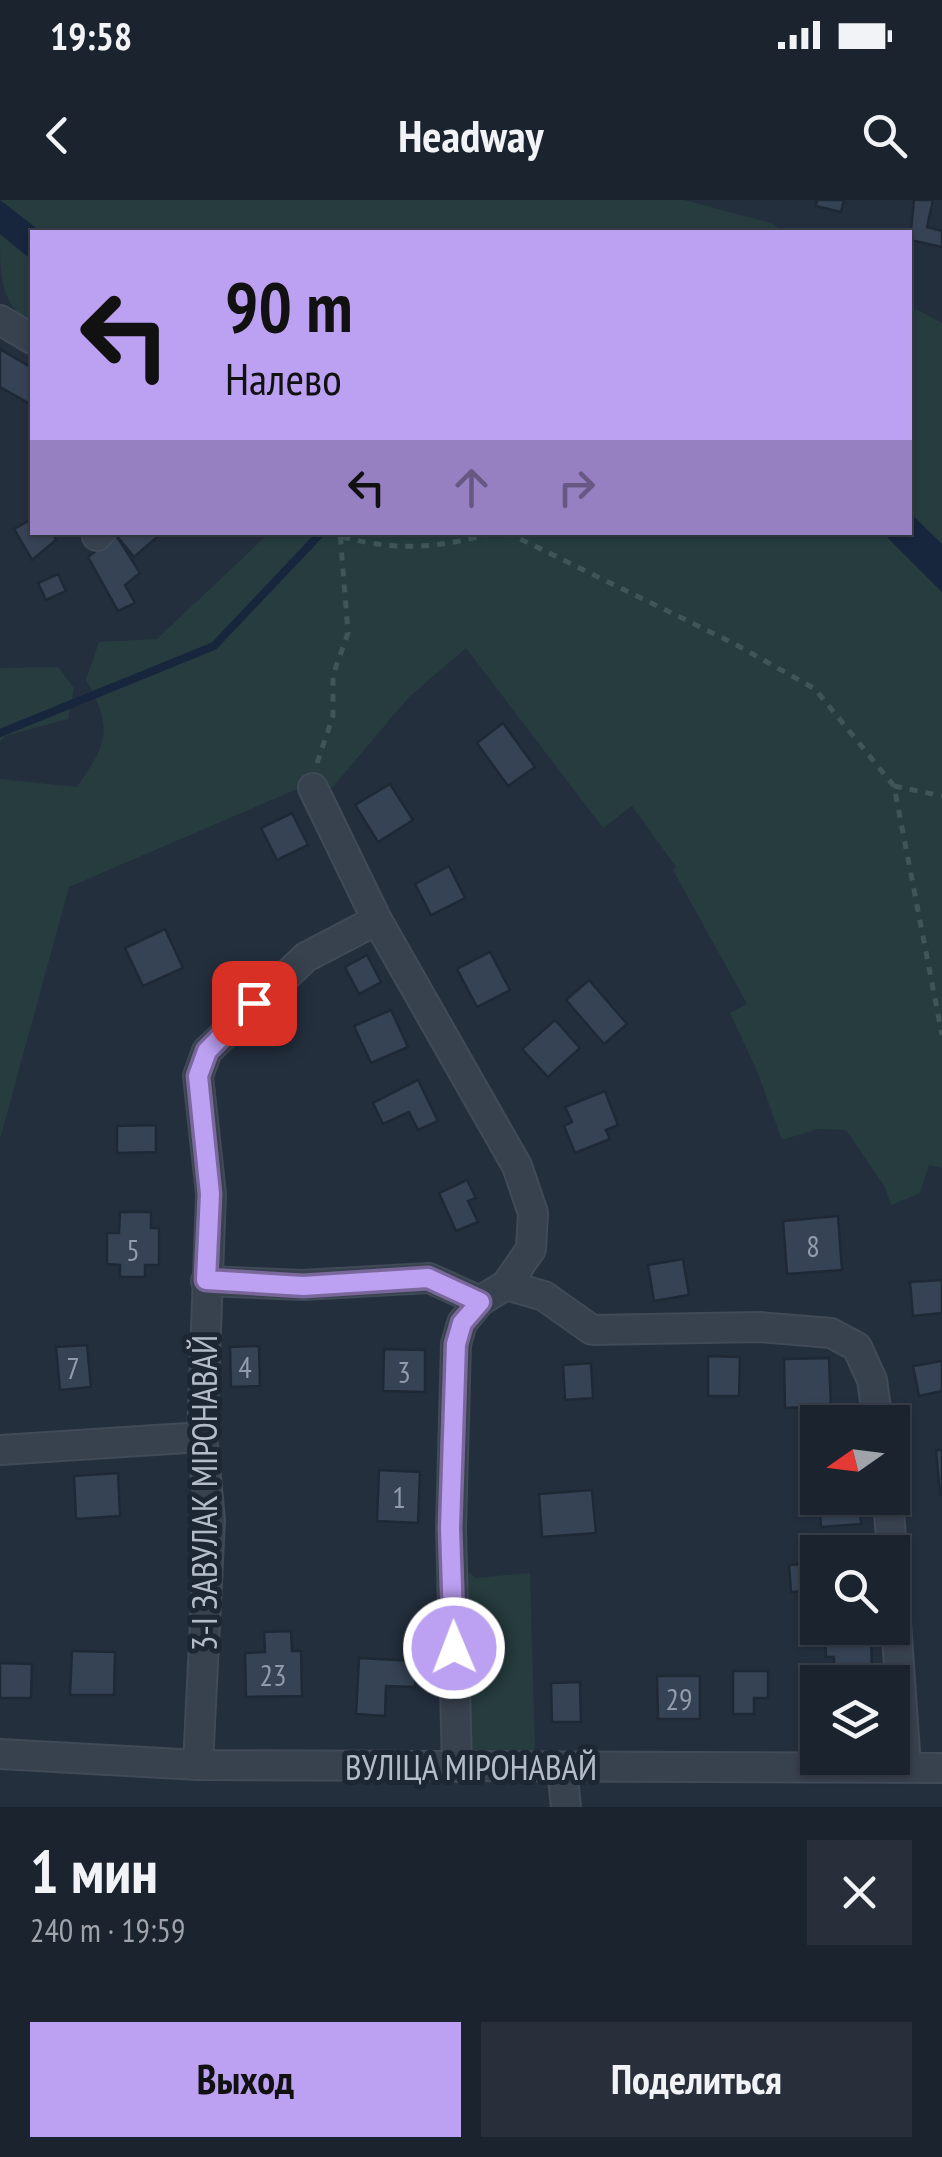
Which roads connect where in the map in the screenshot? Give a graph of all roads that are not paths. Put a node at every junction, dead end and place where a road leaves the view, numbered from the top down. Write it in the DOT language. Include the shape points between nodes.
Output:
graph roads {
  1 [pos="0,320"];
  2 [pos="30,338"];
  3 [pos="313,788"];
  4 [pos="377,920"];
  5 [pos="206,1280"];
  6 [pos="506,1286"];
  7 [pos="480,1302"];
  8 [pos="876,1405"];
  9 [pos="202,1437"];
  10 [pos="0,1450"];
  11 [pos="0,1754"];
  12 [pos="198,1765"];
  13 [pos="800,1766"];
  14 [pos="457,1767"];
  15 [pos="910,1768"];
  16 [pos="942,1768"];
  17 [pos="562,1769"];
  18 [pos="566,1807"];
  1 -- 2 [label="street"];
  3 -- 4 [label="street"];
  4 -- 5 [label="street, 3-І ЗАВУЛАК МІРОНАВАЙ" via="306,958 207,1051 198,1076 210,1194"];
  4 -- 6 [label="street" via="517,1166 534,1214 530,1249"];
  5 -- 7 [label="street" via="303,1286 428,1278"];
  5 -- 9 [label="street, 3-І ЗАВУЛАК МІРОНАВАЙ"];
  6 -- 7 [label="street"];
  6 -- 8 [label="street" via="544,1296 592,1330 759,1327 832,1333 857,1347"];
  7 -- 14 [label="street" via="462,1323 456,1344 450,1528"];
  9 -- 10 [label="street"];
  9 -- 12 [label="street, 3-І ЗАВУЛАК МІРОНАВАЙ" via="210,1520"];
  11 -- 12 [label="street, ВУЛІЦА МІРОНАВАЙ"];
  12 -- 14 [label="street, ВУЛІЦА МІРОНАВАЙ"];
  13 -- 17 [label="street, ВУЛІЦА МІРОНАВАЙ"];
  14 -- 17 [label="street, ВУЛІЦА МІРОНАВАЙ"];
  15 -- 16 [label="street, ВУЛІЦА МІРОНАВАЙ"];
  17 -- 18 [label="street"];
}
